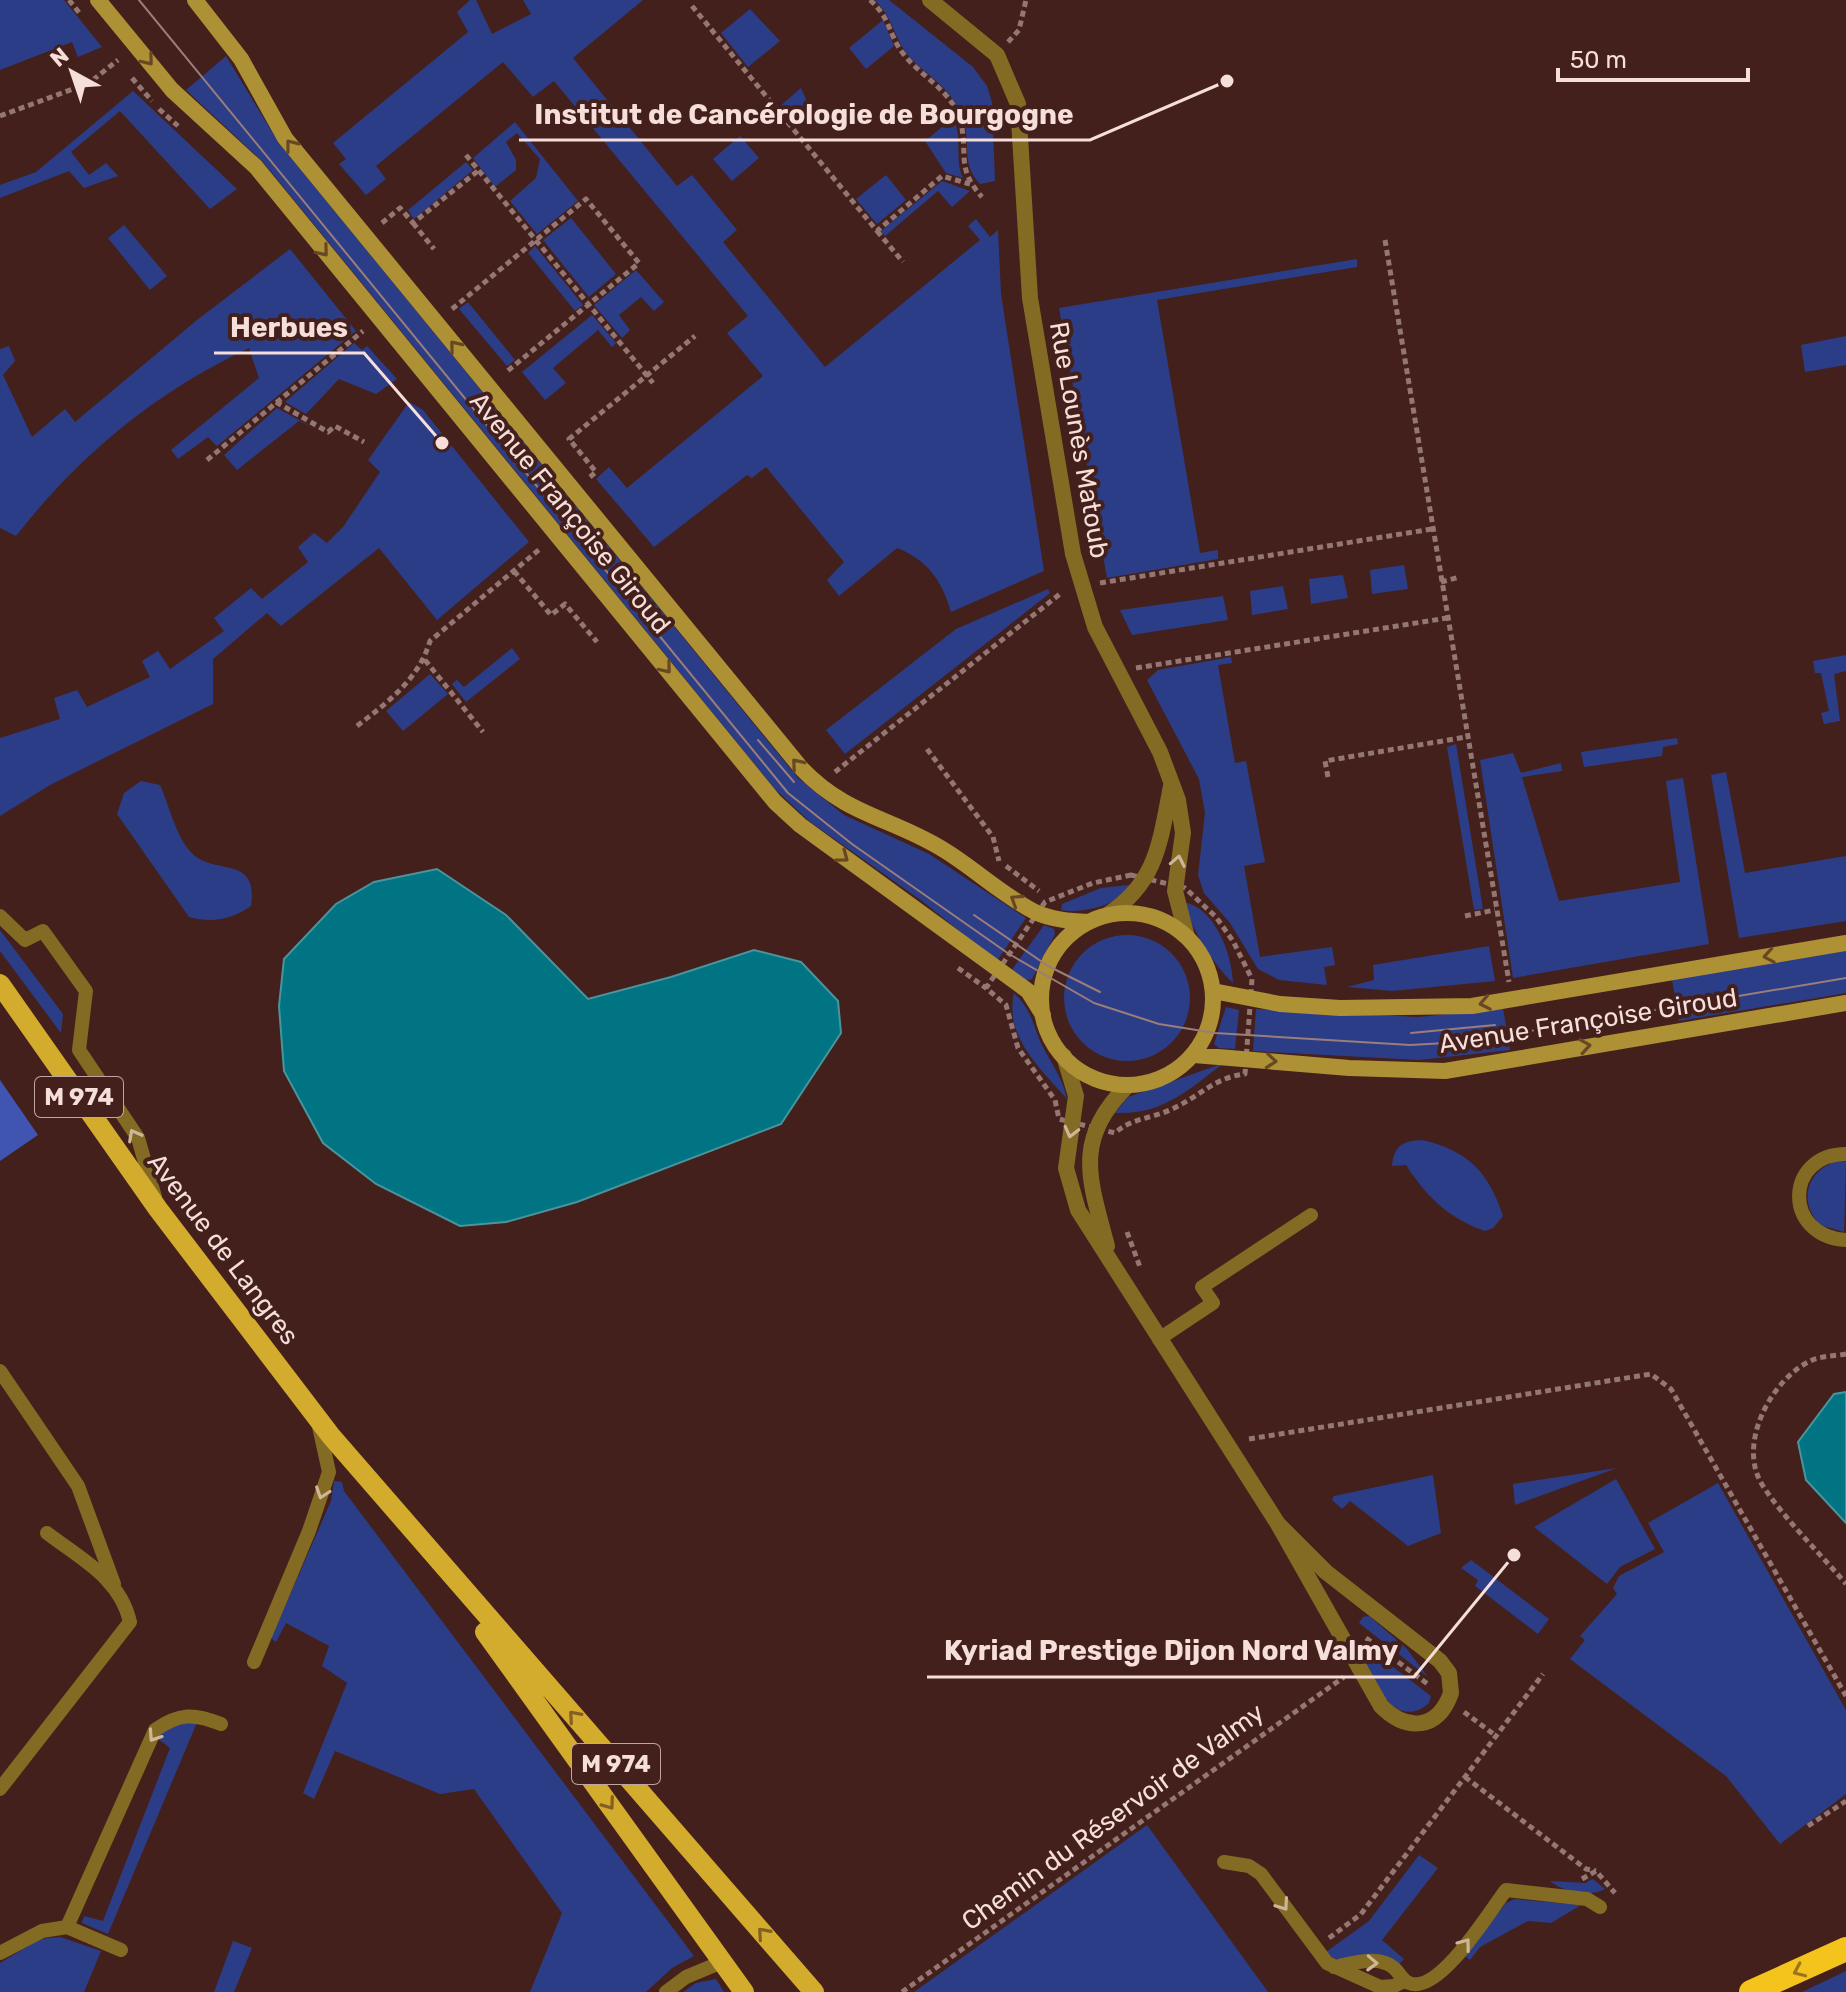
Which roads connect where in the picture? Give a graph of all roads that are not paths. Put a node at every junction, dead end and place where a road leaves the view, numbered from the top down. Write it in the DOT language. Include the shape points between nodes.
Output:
graph roads {
  1 [pos="98,0"];
  2 [pos="195,0"];
  3 [pos="930,0"];
  4 [pos="1171,786"];
  5 [pos="1107,915"];
  6 [pos="0,916"];
  7 [pos="1089,922"];
  8 [pos="1187,937"];
  9 [pos="1846,943"];
  10 [pos="0,984"];
  11 [pos="1213,991"];
  12 [pos="1846,1003"];
  13 [pos="1043,1015"];
  14 [pos="1194,1055"];
  15 [pos="1064,1056"];
  16 [pos="1128,1085"];
  17 [pos="1846,1154"];
  18 [pos="158,1209"];
  19 [pos="1311,1215"];
  20 [pos="1846,1240"];
  21 [pos="1111,1259"];
  22 [pos="1159,1339"];
  23 [pos="0,1371"];
  24 [pos="317,1418"];
  25 [pos="1278,1524"];
  26 [pos="47,1533"];
  27 [pos="417,1536"];
  28 [pos="115,1585"];
  29 [pos="254,1662"];
  30 [pos="221,1724"];
  31 [pos="0,1789"];
  32 [pos="1224,1862"];
  33 [pos="1600,1907"];
  34 [pos="67,1927"];
  35 [pos="1846,1949"];
  36 [pos="121,1950"];
  37 [pos="0,1953"];
  38 [pos="722,1962"];
  39 [pos="1334,1967"];
  40 [pos="1404,1981"];
  41 [pos="666,1992"];
  42 [pos="744,1992"];
  43 [pos="814,1992"];
  44 [pos="1751,1992"];
  1 -- 13 [label="street, Avenue Françoise Giroud, one-way" via="172,90 256,167 775,802 1028,991"];
  7 -- 2 [label="street, Avenue Françoise Giroud, one-way" via="1070,921 1041,908 945,851 846,805 802,769 285,138 241,59"];
  3 -- 4 [label="street, Rue Lounès Matoub" via="997,55 1011,84 1020,130 1030,298 1078,577 1095,627 1160,752"];
  4 -- 5 [label="street, Rue Lounès Matoub" via="1146,877 1131,900"];
  8 -- 4 [label="street, Rue Lounès Matoub, one-way" via="1175,885 1183,824"];
  5 -- 7 [label="street, Avenue Françoise Giroud"];
  5 -- 8 [label="street, Avenue Françoise Giroud" via="1147,914"];
  18 -- 6 [label="lane, one-way" via="138,1138 79,1050 86,991 43,931 25,940"];
  7 -- 13 [label="street, Avenue Françoise Giroud" via="1054,952 1044,974"];
  8 -- 11 [label="street, Avenue Françoise Giroud" via="1207,965"];
  9 -- 11 [label="street, Avenue Françoise Giroud, one-way" via="1472,1006 1340,1008"];
  10 -- 18 [label="main road, Avenue de Langres / M 974"];
  11 -- 14 [label="street" via="1212,1014"];
  14 -- 12 [label="street, Avenue Françoise Giroud, one-way" via="1445,1071"];
  13 -- 15 [label="street, Avenue Françoise Giroud"];
  14 -- 16 [label="street" via="1156,1080"];
  15 -- 16 [label="street, Avenue Françoise Giroud" via="1098,1079"];
  15 -- 21 [label="street, one-way" via="1076,1096 1066,1158 1071,1194"];
  16 -- 21 [label="street" via="1095,1128 1088,1169"];
  17 -- 20 [label="lane" via="1822,1158 1810,1168 1799,1195 1807,1223 1818,1233"];
  18 -- 24 [label="main road, Avenue de Langres / M 974"];
  19 -- 22 [label="lane" via="1202,1287 1213,1303"];
  21 -- 22 [label="street"];
  22 -- 25 [label="street"];
  23 -- 28 [label="lane" via="78,1486"];
  24 -- 27 [label="main road, Avenue de Langres / M 974"];
  24 -- 29 [label="lane, one-way" via="329,1472"];
  25 -- 25 [label="street" via="1381,1706 1411,1726 1431,1721 1451,1693 1449,1673 1440,1661 1326,1572"];
  26 -- 28 [label="lane"];
  27 -- 38 [label="main road, Avenue de Langres / M 974, one-way"];
  43 -- 27 [label="main road, Avenue de Langres / M 974, one-way"];
  28 -- 31 [label="lane" via="130,1622"];
  30 -- 34 [label="lane, one-way" via="196,1714 171,1718 155,1730"];
  32 -- 39 [label="lane, one-way" via="1261,1874"];
  40 -- 33 [label="lane, one-way" via="1415,1985 1446,1969 1506,1890 1587,1899"];
  34 -- 36 [label="lane"];
  34 -- 37 [label="lane" via="42,1931"];
  35 -- 44 [label="highway, one-way"];
  38 -- 41 [label="lane"];
  38 -- 42 [label="main road, Avenue de Langres / M 974"];
  39 -- 40 [label="lane" via="1380,1987"];
  39 -- 40 [label="lane, one-way" via="1386,1964"];
}
